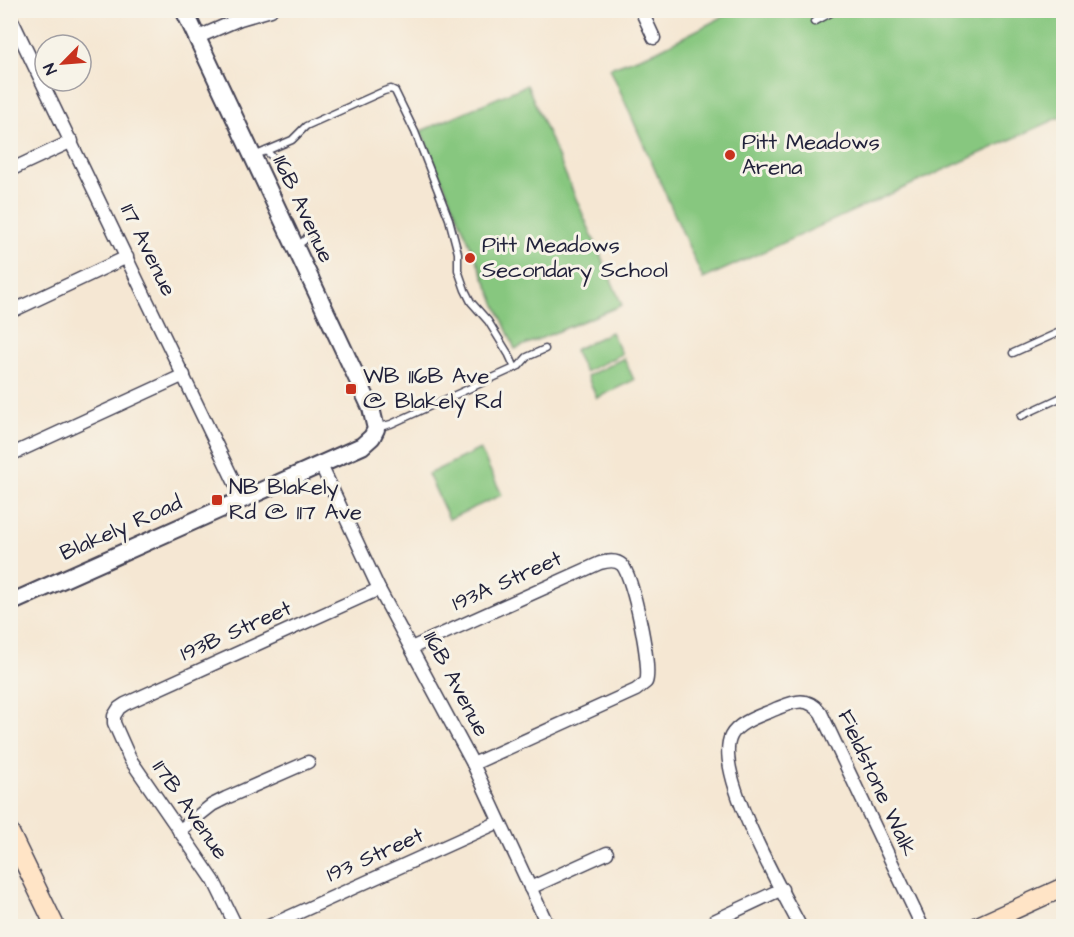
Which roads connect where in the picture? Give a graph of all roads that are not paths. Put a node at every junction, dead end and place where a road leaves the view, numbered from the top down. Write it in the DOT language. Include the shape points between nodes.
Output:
graph roads {
  1 [pos="183,10"];
  2 [pos="272,10"];
  3 [pos="641,10"];
  4 [pos="836,10"];
  5 [pos="12,22"];
  6 [pos="814,22"];
  7 [pos="196,38"];
  8 [pos="654,38"];
  9 [pos="72,141"];
  10 [pos="260,154"];
  11 [pos="277,161"];
  12 [pos="10,170"];
  13 [pos="309,226"];
  14 [pos="296,246"];
  15 [pos="128,256"];
  16 [pos="10,312"];
  17 [pos="1064,330"];
  18 [pos="545,349"];
  19 [pos="1013,353"];
  20 [pos="517,367"];
  21 [pos="184,375"];
  22 [pos="1064,396"];
  23 [pos="1021,416"];
  24 [pos="376,429"];
  25 [pos="10,455"];
  26 [pos="320,463"];
  27 [pos="242,498"];
  28 [pos="379,589"];
  29 [pos="10,603"];
  30 [pos="411,648"];
  31 [pos="114,716"];
  32 [pos="308,762"];
  33 [pos="473,764"];
  34 [pos="499,822"];
  35 [pos="179,831"];
  36 [pos="10,833"];
  37 [pos="607,853"];
  38 [pos="1064,887"];
  39 [pos="530,888"];
  40 [pos="782,889"];
  41 [pos="714,921"];
  42 [pos="55,927"];
  43 [pos="236,927"];
  44 [pos="269,927"];
  45 [pos="548,927"];
  46 [pos="800,927"];
  47 [pos="922,927"];
  48 [pos="978,927"];
  1 -- 7 [label="street, 116B Avenue"];
  2 -- 7 [label="street"];
  3 -- 8 [label="street"];
  4 -- 6 [label="lane"];
  5 -- 9 [label="street, 117 Avenue"];
  7 -- 10 [label="street, 116B Avenue"];
  9 -- 12 [label="street"];
  9 -- 15 [label="street, 117 Avenue"];
  10 -- 11 [label="lane"];
  10 -- 14 [label="street, 116B Avenue"];
  10 -- 20 [label="lane" via="292,140 306,126 384,91 395,91 449,219 465,290"];
  13 -- 14 [label="lane" via="308,237"];
  14 -- 24 [label="street, 116B Avenue" via="371,408"];
  15 -- 16 [label="street"];
  15 -- 21 [label="street, 117 Avenue"];
  17 -- 19 [label="lane"];
  18 -- 20 [label="lane" via="527,357"];
  20 -- 24 [label="lane"];
  21 -- 25 [label="street"];
  21 -- 27 [label="street, 117 Avenue"];
  22 -- 23 [label="lane"];
  24 -- 26 [label="street, Blakely Road" via="362,446"];
  26 -- 27 [label="street, Blakely Road"];
  26 -- 28 [label="street, 116B Avenue"];
  27 -- 29 [label="street, Blakely Road"];
  28 -- 30 [label="street, 116B Avenue"];
  28 -- 31 [label="street, 193B Street" via="125,704"];
  30 -- 33 [label="street, 116B Avenue"];
  30 -- 33 [label="street, 193A Street" via="600,563 608,560 621,564 640,622 648,669 646,682"];
  31 -- 35 [label="street, 117B Avenue" via="116,731 130,759"];
  32 -- 35 [label="street" via="212,805"];
  33 -- 34 [label="street, 116B Avenue"];
  34 -- 39 [label="street, 116B Avenue"];
  34 -- 44 [label="street, 193 Street"];
  35 -- 43 [label="street, 117B Avenue" via="214,881"];
  36 -- 42 [label="main road"];
  37 -- 39 [label="street"];
  38 -- 48 [label="main road"];
  39 -- 45 [label="street, 116B Avenue"];
  40 -- 41 [label="street"];
  40 -- 46 [label="street"];
  40 -- 47 [label="street, Fieldstone Walk" via="737,797 730,739 747,722 796,700 810,703 821,713"];
}
